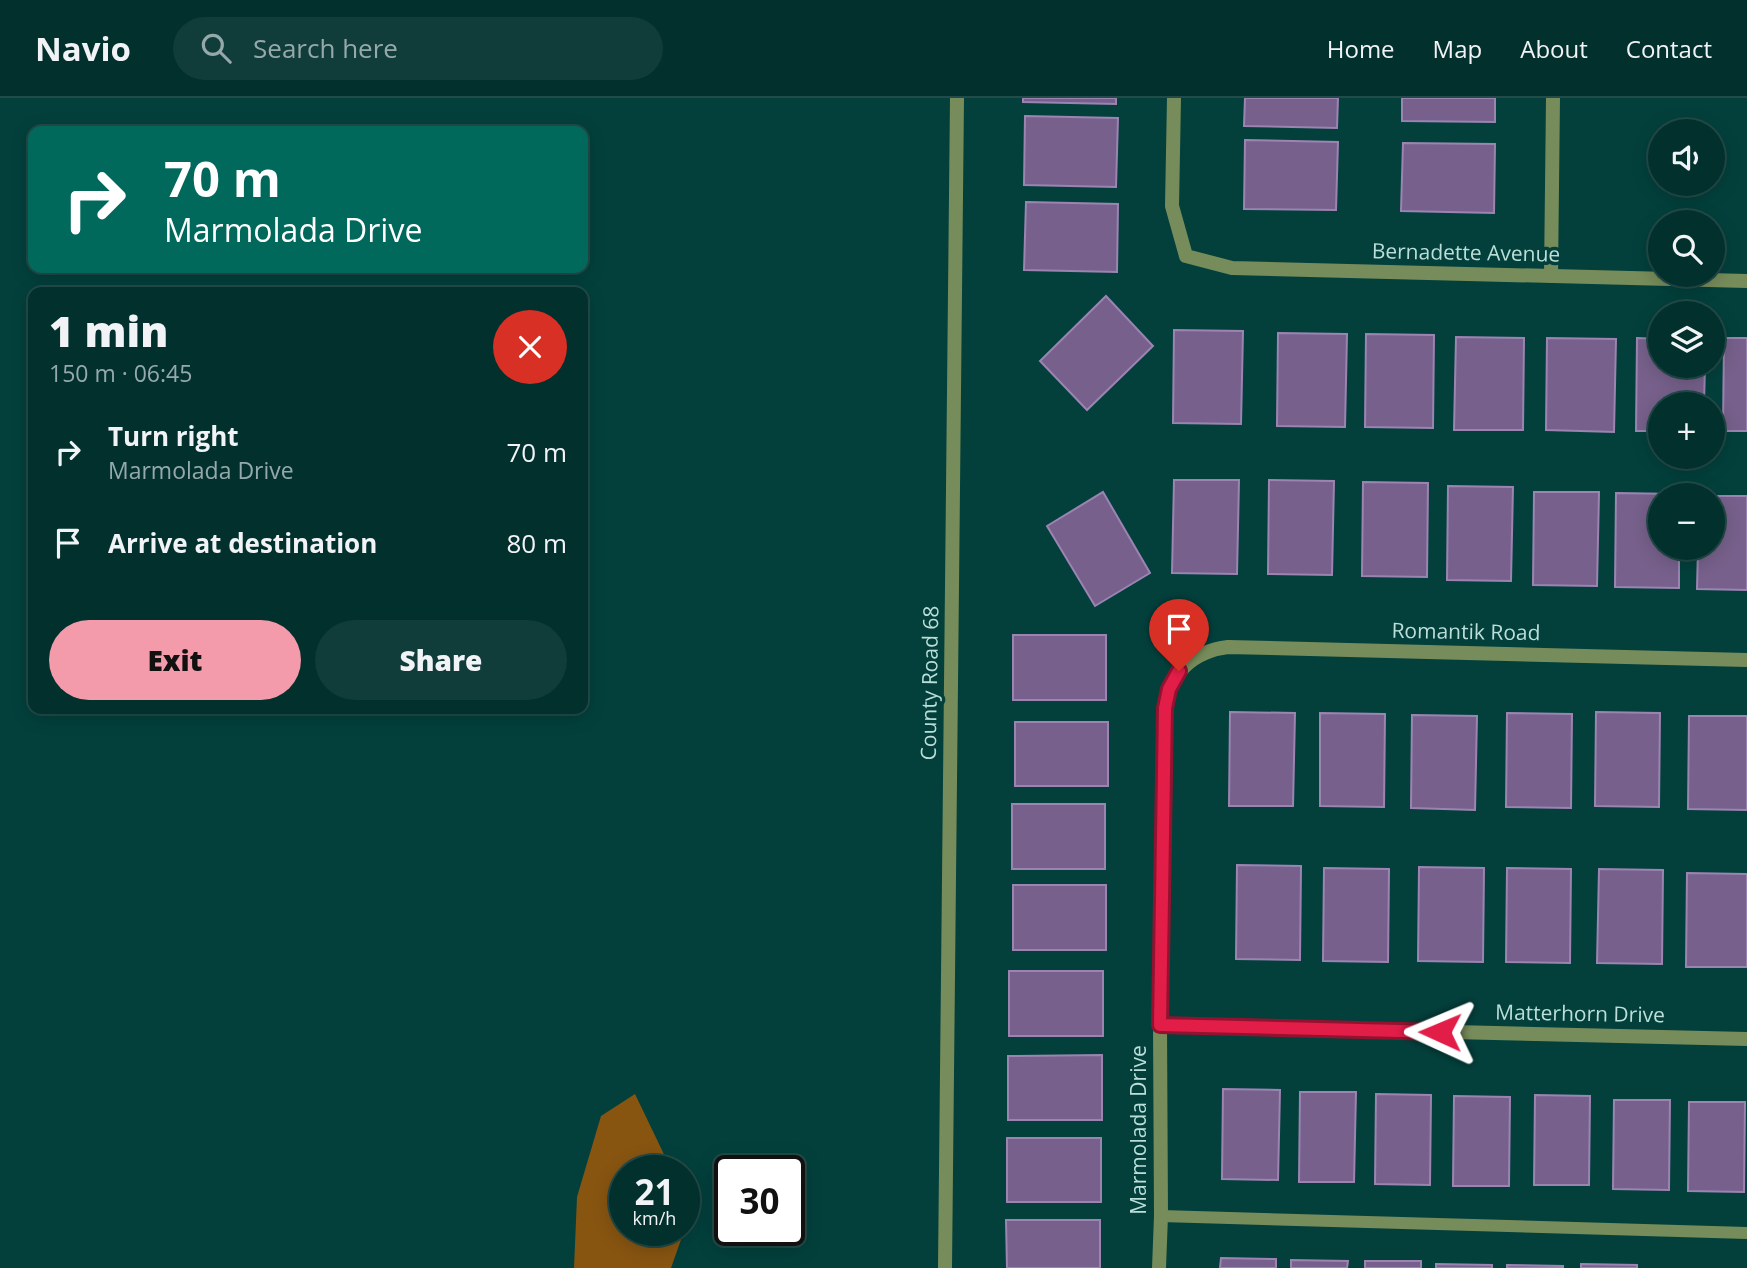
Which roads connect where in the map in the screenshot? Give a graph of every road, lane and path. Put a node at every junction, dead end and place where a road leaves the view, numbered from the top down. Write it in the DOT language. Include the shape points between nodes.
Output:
graph roads {
  1 [pos="957,98"];
  2 [pos="1174,98"];
  3 [pos="1553,98"];
  4 [pos="1551,276"];
  5 [pos="1747,281"];
  6 [pos="1747,660"];
  7 [pos="1188,663"];
  8 [pos="1160,1025"];
  9 [pos="1747,1039"];
  10 [pos="1161,1216"];
  11 [pos="1747,1233"];
  12 [pos="945,1268"];
  13 [pos="1159,1268"];
  1 -- 12 [label="street, County Road 68"];
  2 -- 4 [label="street, Bernadette Avenue" via="1172,206 1186,256 1232,268"];
  3 -- 4 [label="street"];
  4 -- 5 [label="street, Bernadette Avenue"];
  6 -- 7 [label="street, Romantik Road" via="1228,648 1208,651"];
  7 -- 8 [label="street, Marmolada Drive" via="1172,681 1165,708"];
  8 -- 9 [label="street, Matterhorn Drive"];
  8 -- 10 [label="street, Marmolada Drive"];
  10 -- 11 [label="lane"];
  10 -- 13 [label="street, Marmolada Drive"];
}
